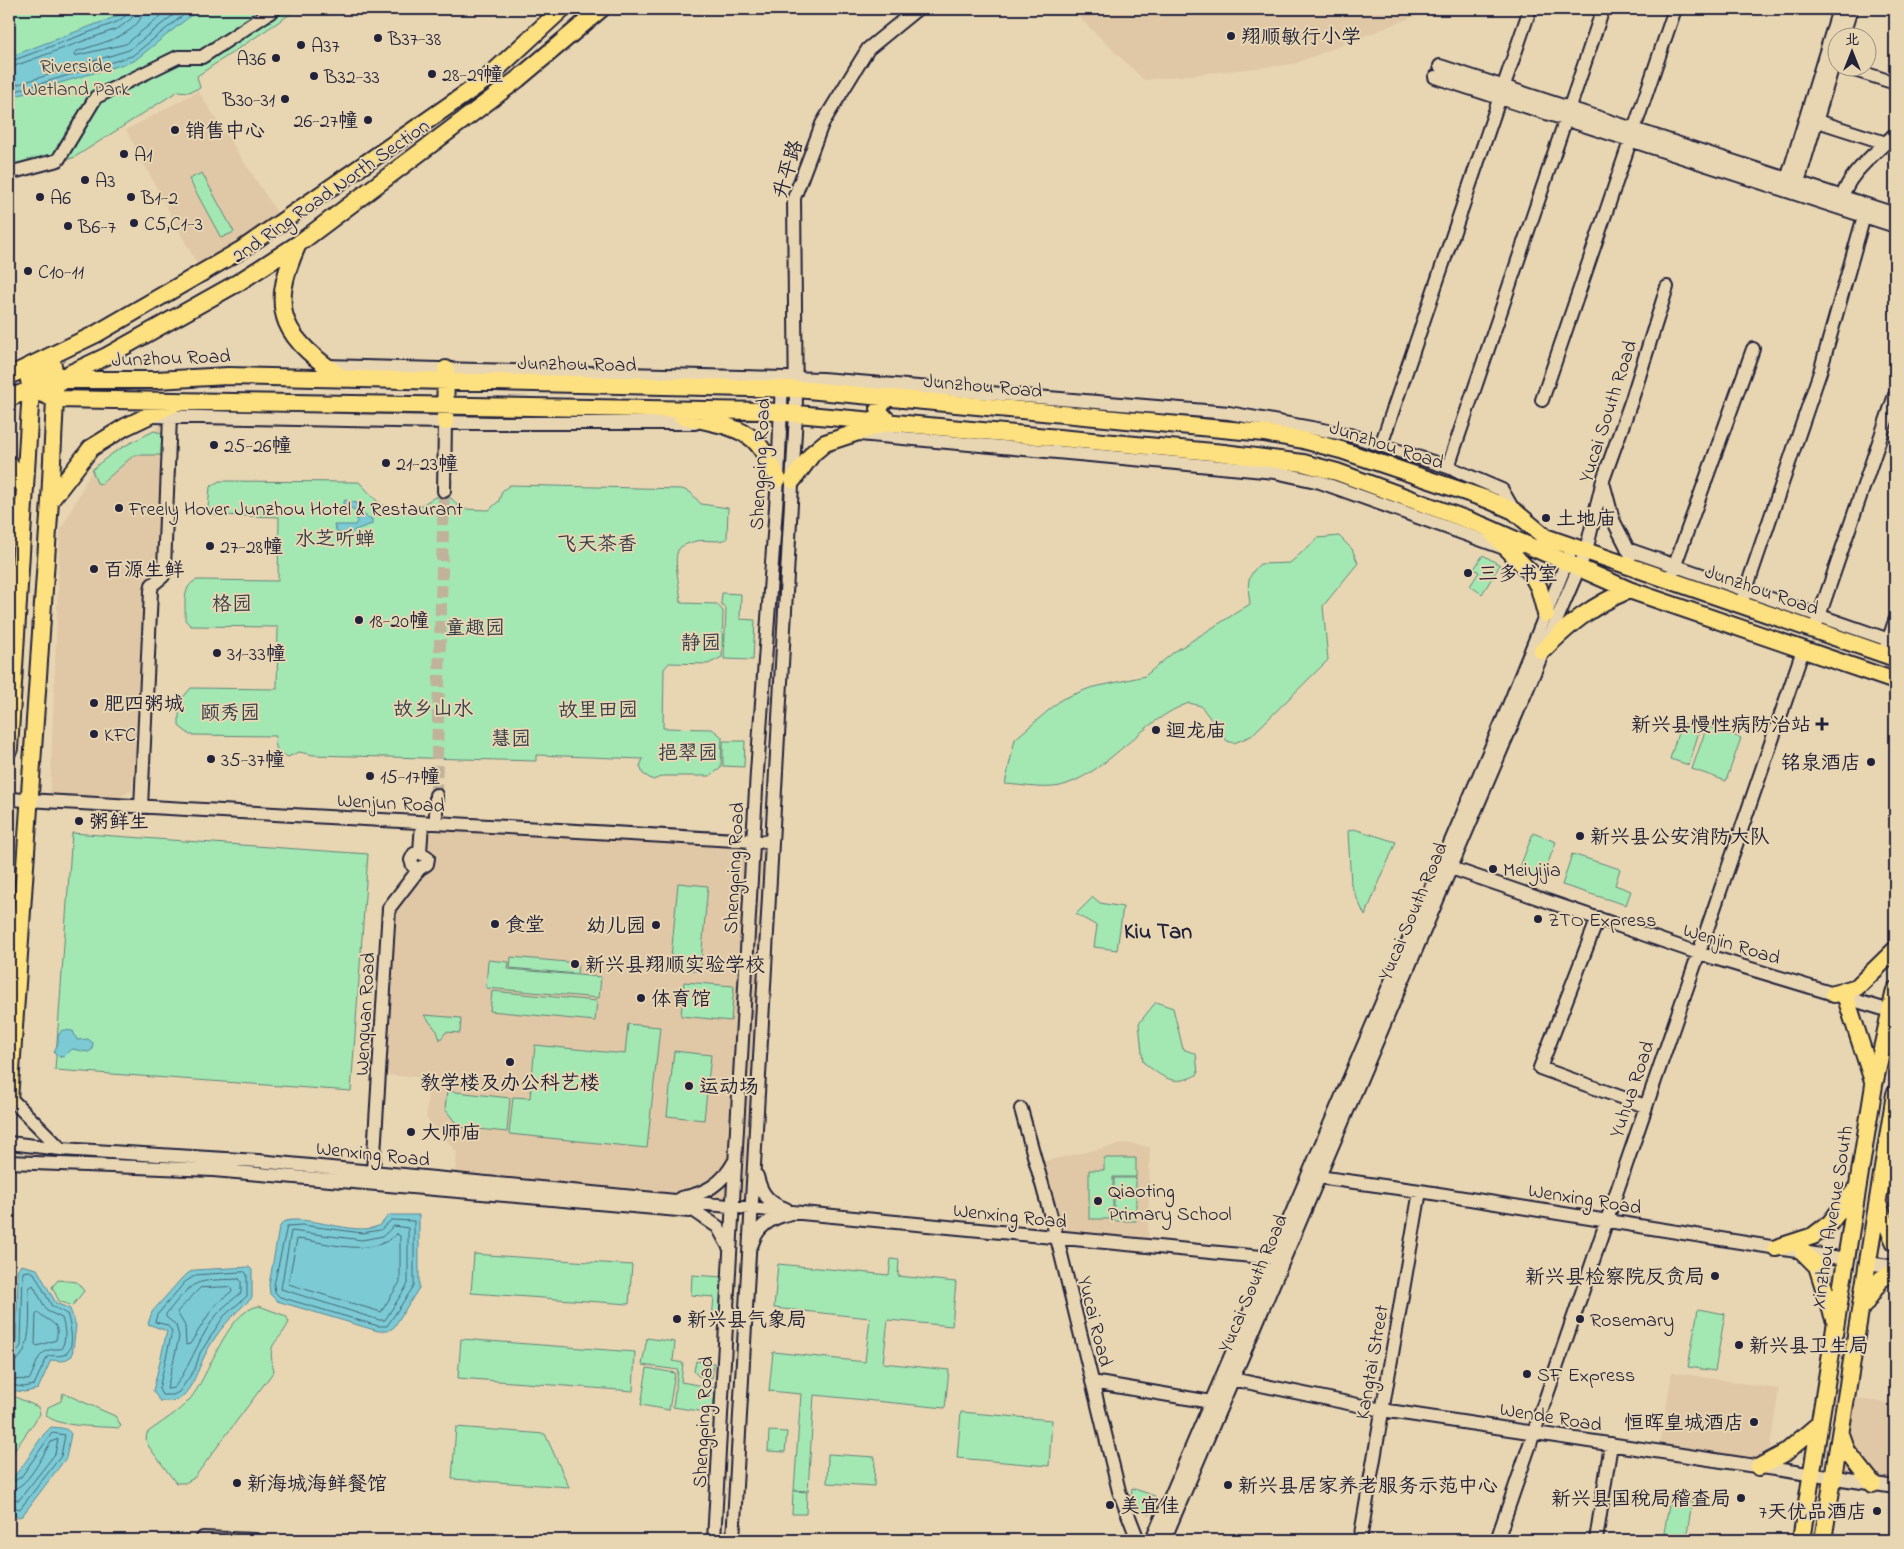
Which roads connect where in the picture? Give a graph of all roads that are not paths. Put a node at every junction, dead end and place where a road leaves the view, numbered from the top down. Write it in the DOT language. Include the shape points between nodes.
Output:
graph roads {
  1 [pos="275,9"];
  2 [pos="562,9"];
  3 [pos="601,9"];
  4 [pos="916,9"];
  5 [pos="1530,9"];
  6 [pos="1603,9"];
  7 [pos="1675,9"];
  8 [pos="1839,9"];
  9 [pos="1851,9"];
  10 [pos="1837,28"];
  11 [pos="1845,28"];
  12 [pos="1437,71"];
  13 [pos="1876,77"];
  14 [pos="1826,78"];
  15 [pos="1895,83"];
  16 [pos="1501,92"];
  17 [pos="1567,114"];
  18 [pos="1811,119"];
  19 [pos="1895,134"];
  20 [pos="1632,135"];
  21 [pos="1886,143"];
  22 [pos="396,144"];
  23 [pos="411,161"];
  24 [pos="9,173"];
  25 [pos="1791,186"];
  26 [pos="1842,203"];
  27 [pos="1895,214"];
  28 [pos="1864,216"];
  29 [pos="1895,226"];
  30 [pos="298,244"];
  31 [pos="224,260"];
  32 [pos="238,282"];
  33 [pos="1666,287"];
  34 [pos="1752,349"];
  35 [pos="51,356"];
  36 [pos="325,366"];
  37 [pos="26,368"];
  38 [pos="446,375"];
  39 [pos="9,376"];
  40 [pos="56,380"];
  41 [pos="344,380"];
  42 [pos="790,383"];
  43 [pos="30,389"];
  44 [pos="1895,395"];
  45 [pos="887,397"];
  46 [pos="9,398"];
  47 [pos="55,399"];
  48 [pos="1542,400"];
  49 [pos="179,401"];
  50 [pos="662,410"];
  51 [pos="789,413"];
  52 [pos="446,414"];
  53 [pos="150,416"];
  54 [pos="170,416"];
  55 [pos="704,422"];
  56 [pos="889,422"];
  57 [pos="856,433"];
  58 [pos="1381,444"];
  59 [pos="9,464"];
  60 [pos="1448,467"];
  61 [pos="785,480"];
  62 [pos="1603,480"];
  63 [pos="25,488"];
  64 [pos="444,491"];
  65 [pos="50,501"];
  66 [pos="1514,511"];
  67 [pos="1484,526"];
  68 [pos="1580,549"];
  69 [pos="1509,550"];
  70 [pos="1627,550"];
  71 [pos="1573,565"];
  72 [pos="1642,569"];
  73 [pos="1672,573"];
  74 [pos="1629,590"];
  75 [pos="1743,597"];
  76 [pos="1546,614"];
  77 [pos="1895,620"];
  78 [pos="1817,623"];
  79 [pos="1891,649"];
  80 [pos="1803,650"];
  81 [pos="1542,652"];
  82 [pos="1895,681"];
  83 [pos="9,749"];
  84 [pos="436,795"];
  85 [pos="9,799"];
  86 [pos="29,801"];
  87 [pos="141,807"];
  88 [pos="422,823"];
  89 [pos="436,823"];
  90 [pos="753,841"];
  91 [pos="772,842"];
  92 [pos="1451,868"];
  93 [pos="1598,918"];
  94 [pos="15,923"];
  95 [pos="1895,950"];
  96 [pos="1698,953"];
  97 [pos="1895,990"];
  98 [pos="1840,996"];
  99 [pos="1890,1011"];
  100 [pos="1874,1085"];
  101 [pos="1895,1094"];
  102 [pos="9,1099"];
  103 [pos="1645,1106"];
  104 [pos="1021,1109"];
  105 [pos="9,1143"];
  106 [pos="61,1149"];
  107 [pos="735,1160"];
  108 [pos="9,1162"];
  109 [pos="754,1165"];
  110 [pos="373,1172"];
  111 [pos="1318,1177"];
  112 [pos="465,1186"];
  113 [pos="1858,1187"];
  114 [pos="1420,1191"];
  115 [pos="670,1200"];
  116 [pos="1878,1204"];
  117 [pos="733,1206"];
  118 [pos="751,1208"];
  119 [pos="696,1212"];
  120 [pos="795,1213"];
  121 [pos="1606,1221"];
  122 [pos="1057,1238"];
  123 [pos="1895,1243"];
  124 [pos="1776,1248"];
  125 [pos="730,1252"];
  126 [pos="1804,1252"];
  127 [pos="748,1257"];
  128 [pos="1278,1259"];
  129 [pos="1846,1259"];
  130 [pos="1868,1263"];
  131 [pos="1895,1267"];
  132 [pos="1895,1272"];
  133 [pos="1860,1311"];
  134 [pos="1836,1325"];
  135 [pos="1232,1379"];
  136 [pos="1092,1382"];
  137 [pos="1211,1402"];
  138 [pos="1382,1410"];
  139 [pos="1820,1423"];
  140 [pos="1533,1432"];
  141 [pos="1840,1433"];
  142 [pos="1611,1444"];
  143 [pos="1758,1467"];
  144 [pos="1812,1475"];
  145 [pos="1833,1478"];
  146 [pos="1873,1484"];
  147 [pos="1895,1488"];
  148 [pos="203,1538"];
  149 [pos="256,1540"];
  150 [pos="714,1540"];
  151 [pos="732,1540"];
  152 [pos="1138,1540"];
  153 [pos="1152,1540"];
  154 [pos="1164,1540"];
  155 [pos="1360,1540"];
  156 [pos="1497,1540"];
  157 [pos="1596,1540"];
  158 [pos="1801,1540"];
  159 [pos="1823,1540"];
  1 -- 24 [label="street" via="202,57 178,57 96,97 58,160"];
  2 -- 22 [label="main road, 2nd Ring Road North Section" via="484,81"];
  3 -- 23 [label="main road, 2nd Ring Road North Section" via="518,79"];
  4 -- 42 [label="street, 升平路" via="868,49 822,124 794,198"];
  5 -- 16 [label="street"];
  6 -- 17 [label="street"];
  7 -- 20 [label="street"];
  8 -- 10 [label="street"];
  9 -- 11 [label="street"];
  12 -- 16 [label="street"];
  13 -- 15 [label="street"];
  14 -- 18 [label="street"];
  16 -- 17 [label="street"];
  16 -- 58 [label="street"];
  17 -- 20 [label="street"];
  17 -- 60 [label="street"];
  18 -- 21 [label="street"];
  18 -- 25 [label="street"];
  19 -- 21 [label="street"];
  20 -- 25 [label="street"];
  20 -- 48 [label="street"];
  21 -- 26 [label="street" via="1860,168 1845,189"];
  22 -- 23 [label="main road"];
  22 -- 31 [label="main road, 2nd Ring Road North Section"];
  23 -- 30 [label="main road, 2nd Ring Road North Section"];
  25 -- 26 [label="street"];
  26 -- 27 [label="street"];
  26 -- 28 [label="street"];
  28 -- 29 [label="street"];
  28 -- 75 [label="street" via="1820,372"];
  30 -- 32 [label="main road, 2nd Ring Road North Section"];
  30 -- 36 [label="main road" via="286,270 281,293 282,311 294,334"];
  31 -- 32 [label="main road"];
  31 -- 35 [label="main road, 2nd Ring Road North Section"];
  32 -- 40 [label="main road, 2nd Ring Road North Section" via="107,356"];
  33 -- 62 [label="street, Yucai South Road"];
  34 -- 73 [label="street"];
  35 -- 37 [label="main road, 2nd Ring Road North Section"];
  35 -- 40 [label="main road"];
  36 -- 38 [label="street"];
  36 -- 41 [label="main road"];
  37 -- 39 [label="main road, 2nd Ring Road North Section"];
  37 -- 40 [label="main road, Junzhou Road"];
  37 -- 43 [label="main road"];
  38 -- 41 [label="main road, Junzhou Road"];
  38 -- 42 [label="main road, Junzhou Road"];
  38 -- 52 [label="main road"];
  40 -- 41 [label="main road, Junzhou Road" via="228,376"];
  40 -- 43 [label="main road, 2nd Ring Road North Section"];
  40 -- 47 [label="main road"];
  42 -- 45 [label="main road, Junzhou Road"];
  42 -- 51 [label="street, Shengping Road"];
  42 -- 58 [label="street" via="882,383 1229,413 1350,435"];
  43 -- 46 [label="main road, 2nd Ring Road North Section"];
  43 -- 47 [label="main road, Junzhou Road"];
  43 -- 63 [label="main road"];
  44 -- 78 [label="street"];
  45 -- 56 [label="main road" via="879,408"];
  45 -- 66 [label="main road, Junzhou Road" via="1264,433 1303,440 1359,456"];
  47 -- 49 [label="main road, Junzhou Road"];
  47 -- 65 [label="main road"];
  49 -- 52 [label="main road, Junzhou Road"];
  49 -- 53 [label="main road"];
  50 -- 51 [label="main road, Junzhou Road"];
  50 -- 52 [label="main road, Junzhou Road"];
  50 -- 55 [label="main road"];
  51 -- 56 [label="main road, Junzhou Road"];
  51 -- 61 [label="street, Shengping Road"];
  52 -- 54 [label="street"];
  52 -- 55 [label="street"];
  52 -- 64 [label="street"];
  53 -- 54 [label="street"];
  53 -- 65 [label="main road" via="91,448"];
  54 -- 87 [label="street" via="164,568 163,576 152,585 151,591"];
  55 -- 61 [label="main road" via="742,432 754,440"];
  56 -- 57 [label="main road"];
  56 -- 67 [label="main road, Junzhou Road" via="1303,463 1337,472"];
  57 -- 61 [label="main road" via="825,443"];
  57 -- 69 [label="street" via="1276,472 1320,482"];
  58 -- 60 [label="street"];
  59 -- 63 [label="main road"];
  60 -- 66 [label="street" via="1502,490"];
  61 -- 90 [label="street, Shengping Road"];
  61 -- 91 [label="street, Shengping Road"];
  62 -- 68 [label="street, Yucai South Road"];
  62 -- 70 [label="street" via="1610,512"];
  63 -- 83 [label="main road"];
  65 -- 86 [label="main road"];
  66 -- 68 [label="main road, Junzhou Road" via="1545,537"];
  67 -- 69 [label="main road"];
  67 -- 71 [label="main road, Junzhou Road"];
  68 -- 71 [label="street, Yucai South Road"];
  68 -- 72 [label="main road, Junzhou Road"];
  69 -- 76 [label="main road" via="1531,574 1539,588"];
  70 -- 72 [label="street"];
  70 -- 73 [label="street"];
  71 -- 74 [label="main road, Junzhou Road"];
  71 -- 76 [label="street, Yucai South Road"];
  71 -- 81 [label="street, Yucai South Road"];
  72 -- 73 [label="main road, Junzhou Road"];
  72 -- 74 [label="main road" via="1631,571 1627,576"];
  73 -- 75 [label="main road, Junzhou Road"];
  74 -- 80 [label="main road, Junzhou Road"];
  74 -- 81 [label="main road" via="1573,621"];
  75 -- 78 [label="main road, Junzhou Road"];
  76 -- 128 [label="street, Yucai South Road"];
  77 -- 79 [label="street"];
  78 -- 79 [label="main road, Junzhou Road"];
  80 -- 82 [label="main road, Junzhou Road"];
  80 -- 96 [label="street, Yuhua Road"];
  81 -- 92 [label="street, Yucai South Road"];
  84 -- 89 [label="street"];
  85 -- 86 [label="street, Wenjun Road"];
  86 -- 87 [label="street, Wenjun Road"];
  86 -- 94 [label="main road"];
  87 -- 88 [label="street, Wenjun Road"];
  88 -- 89 [label="street, Wenjun Road"];
  88 -- 110 [label="street, Wenquan Road" via="420,852 428,861 389,908"];
  89 -- 90 [label="street, Wenjun Road"];
  90 -- 91 [label="street, Wenjun Road"];
  90 -- 107 [label="street, Shengping Road"];
  91 -- 109 [label="street, Shengping Road"];
  92 -- 93 [label="street, Wenjin Road"];
  92 -- 111 [label="street, Yucai South Road"];
  93 -- 96 [label="street, Wenjin Road"];
  93 -- 103 [label="street" via="1540,1068"];
  94 -- 102 [label="main road"];
  95 -- 98 [label="main road" via="1857,987"];
  96 -- 98 [label="street, Wenjin Road"];
  96 -- 103 [label="street, Yuhua Road"];
  97 -- 99 [label="main road, Xinzhou Avenue South"];
  98 -- 99 [label="street, Wenjin Road"];
  98 -- 100 [label="main road"];
  99 -- 100 [label="main road, Xinzhou Avenue South"];
  100 -- 113 [label="main road, Xinzhou Avenue South"];
  101 -- 116 [label="main road"];
  102 -- 106 [label="street"];
  103 -- 121 [label="street, Yuhua Road"];
  104 -- 122 [label="street, Yucai Road"];
  105 -- 106 [label="street, Wenxing Road"];
  106 -- 110 [label="street, Wenxing Road" via="258,1161"];
  107 -- 115 [label="street" via="717,1185 705,1192"];
  107 -- 117 [label="street, Shengping Road"];
  108 -- 112 [label="street, Wenxing Road" via="213,1170"];
  109 -- 118 [label="street, Shengping Road"];
  109 -- 120 [label="street" via="760,1190 768,1200"];
  110 -- 112 [label="street, Wenxing Road"];
  111 -- 114 [label="street, Wenxing Road"];
  111 -- 128 [label="street, Yucai South Road"];
  112 -- 115 [label="street, Wenxing Road"];
  112 -- 119 [label="street, Wenxing Road"];
  113 -- 124 [label="main road" via="1830,1223 1813,1236"];
  113 -- 129 [label="main road, Xinzhou Avenue South"];
  114 -- 121 [label="street, Wenxing Road"];
  114 -- 138 [label="street, Kangtai Street"];
  115 -- 117 [label="street, Wenxing Road"];
  116 -- 123 [label="main road"];
  116 -- 130 [label="main road"];
  117 -- 118 [label="street, Wenxing Road"];
  117 -- 119 [label="street, Wenxing Road"];
  117 -- 125 [label="street, Shengping Road"];
  118 -- 120 [label="street, Wenxing Road"];
  118 -- 127 [label="street, Shengping Road"];
  119 -- 125 [label="street" via="718,1227"];
  120 -- 122 [label="street, Wenxing Road"];
  120 -- 127 [label="street" via="768,1221 760,1228"];
  121 -- 124 [label="street, Wenxing Road"];
  121 -- 140 [label="street, Yuhua Road"];
  122 -- 128 [label="street, Wenxing Road"];
  122 -- 136 [label="street, Yucai Road"];
  124 -- 126 [label="street, Wenxing Road"];
  125 -- 150 [label="street, Shengping Road"];
  126 -- 129 [label="street, Wenxing Road"];
  126 -- 134 [label="main road" via="1817,1266"];
  127 -- 151 [label="street, Shengping Road"];
  128 -- 135 [label="street, Yucai South Road"];
  128 -- 137 [label="street, Yucai South Road"];
  129 -- 134 [label="main road, Xinzhou Avenue South"];
  130 -- 131 [label="street"];
  130 -- 133 [label="main road"];
  132 -- 133 [label="main road" via="1881,1279"];
  133 -- 141 [label="main road"];
  134 -- 139 [label="main road, Xinzhou Avenue South"];
  135 -- 138 [label="street, Wende Road"];
  135 -- 154 [label="street, Yucai South Road"];
  136 -- 137 [label="street"];
  136 -- 152 [label="street, Yucai Road" via="1119,1491"];
  137 -- 153 [label="street, Yucai South Road"];
  138 -- 140 [label="street, Wende Road"];
  138 -- 155 [label="street, Kangtai Street"];
  139 -- 143 [label="main road" via="1785,1453"];
  139 -- 144 [label="main road, Xinzhou Avenue South"];
  140 -- 142 [label="street, Wende Road"];
  140 -- 156 [label="street, Yuhua Road"];
  141 -- 145 [label="main road"];
  141 -- 146 [label="main road" via="1847,1451"];
  142 -- 143 [label="street, Wende Road"];
  142 -- 157 [label="street"];
  143 -- 144 [label="street, Wende Road"];
  144 -- 145 [label="street, Wende Road"];
  144 -- 158 [label="main road, Xinzhou Avenue South"];
  145 -- 146 [label="street, Wende Road"];
  145 -- 159 [label="main road"];
  146 -- 147 [label="street, Wende Road"];
  148 -- 149 [label="street"];
}
